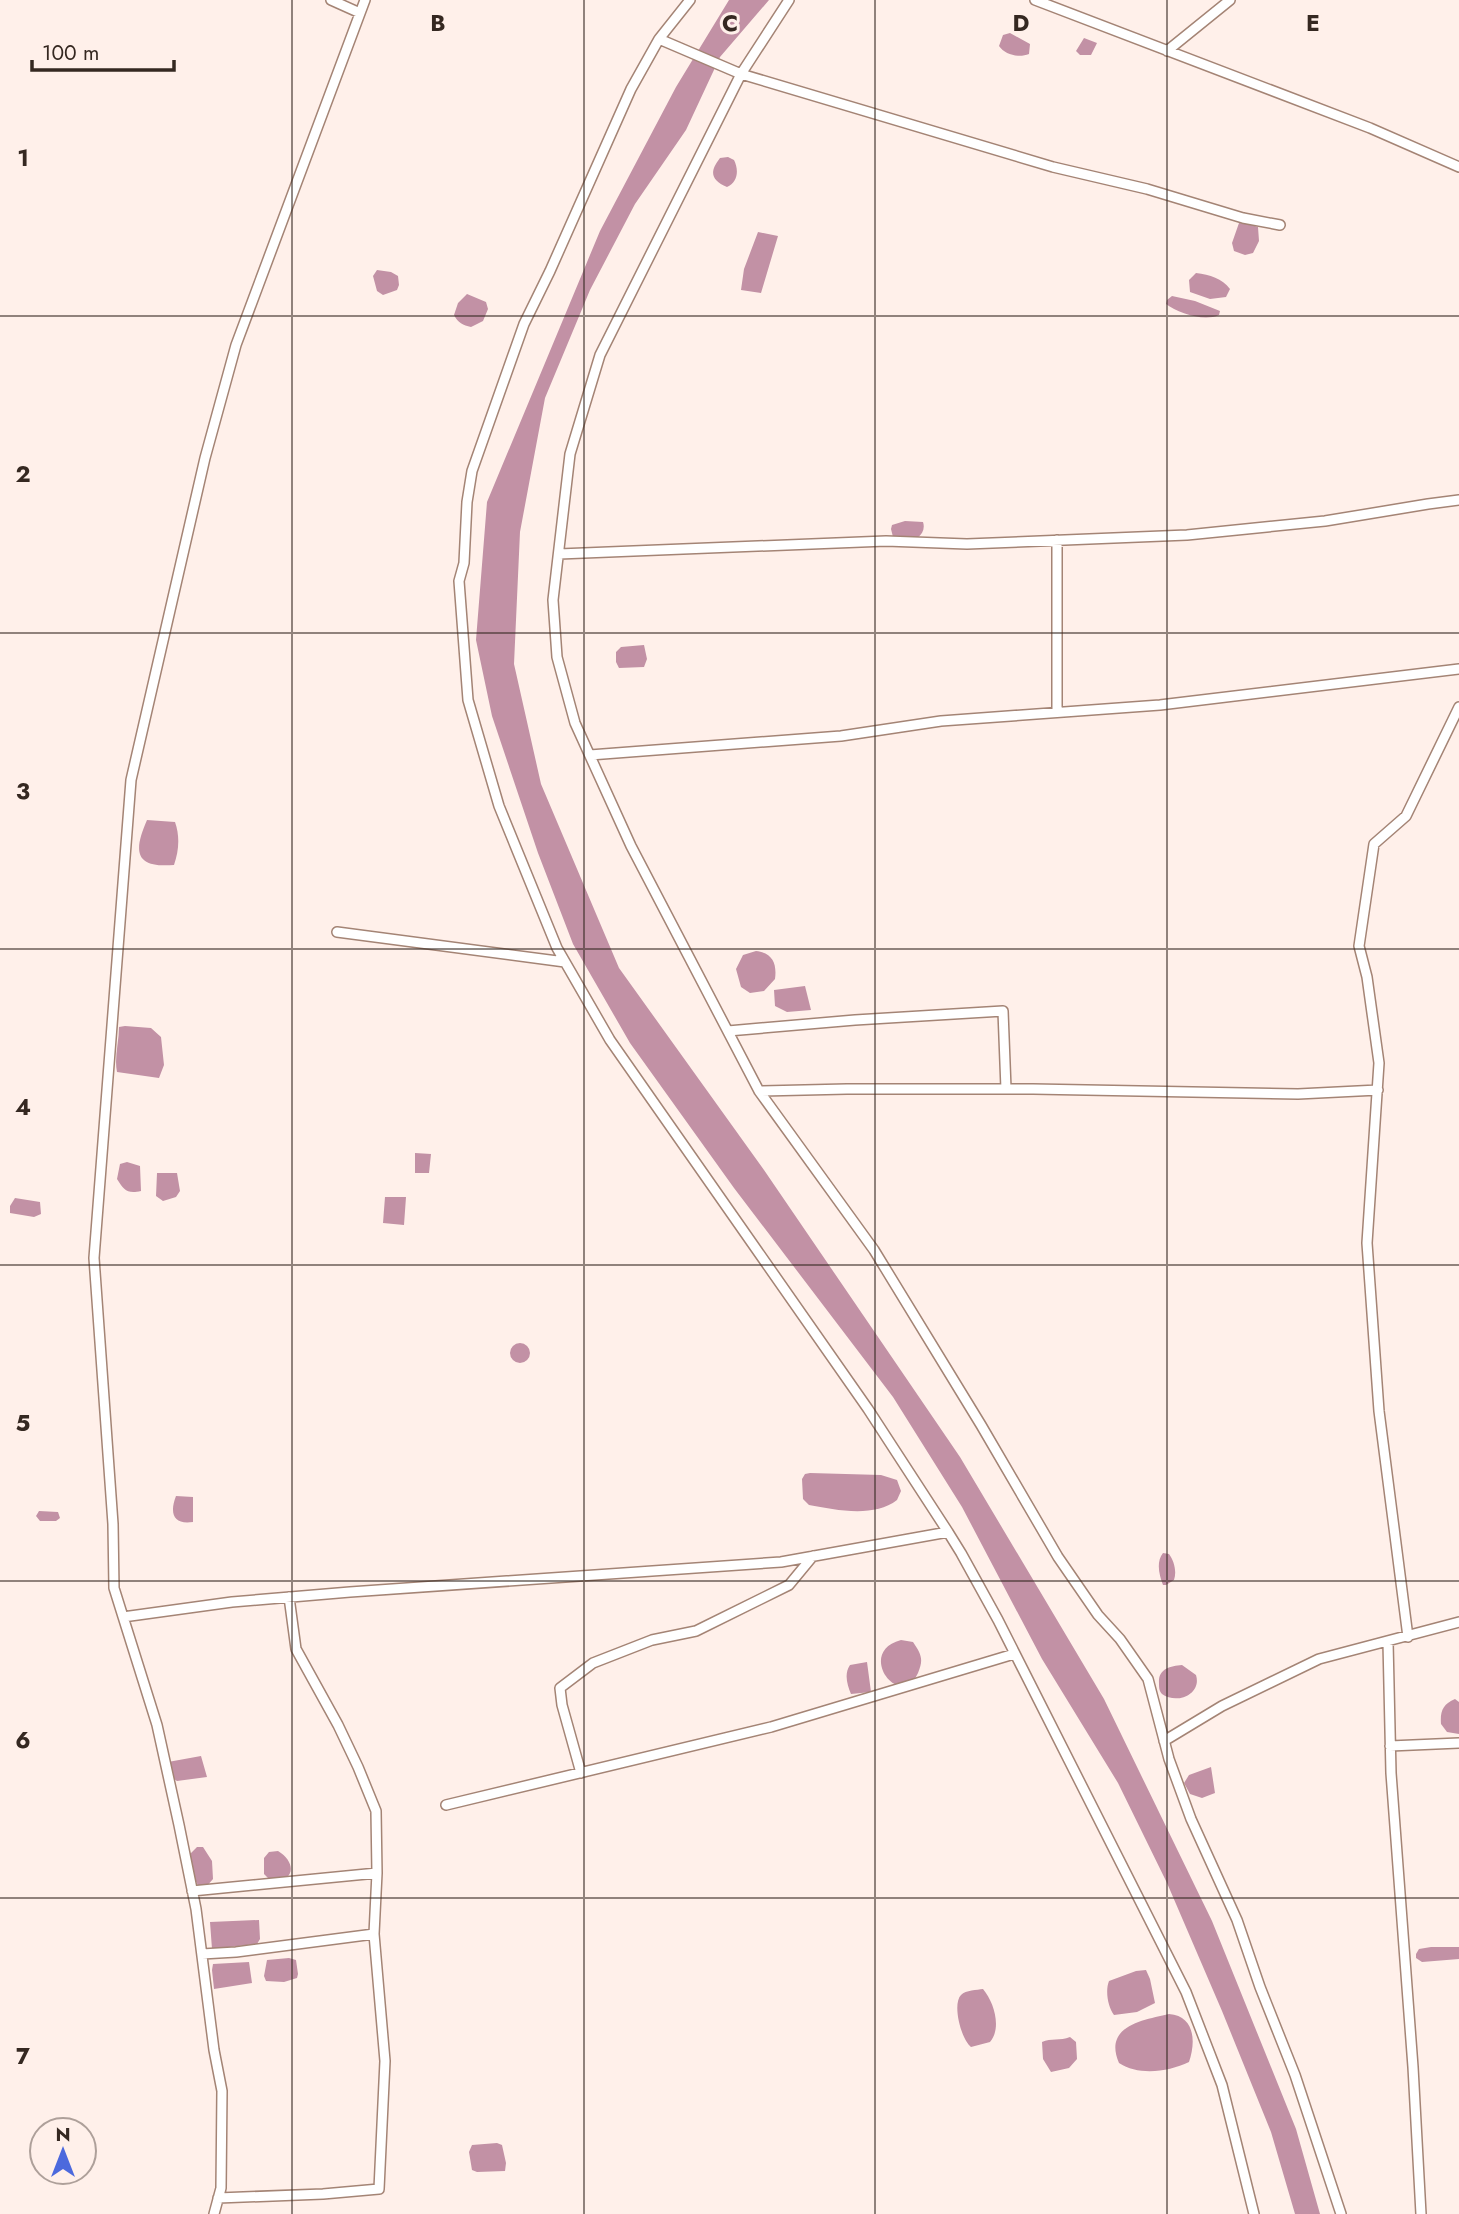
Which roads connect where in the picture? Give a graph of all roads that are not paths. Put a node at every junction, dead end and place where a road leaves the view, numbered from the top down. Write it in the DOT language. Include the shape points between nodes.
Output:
graph roads {
  1 [pos="331,0"];
  2 [pos="365,0"];
  3 [pos="690,0"];
  4 [pos="789,0"];
  5 [pos="1035,0"];
  6 [pos="1230,0"];
  7 [pos="1050,3"];
  8 [pos="360,13"];
  9 [pos="659,39"];
  10 [pos="1167,51"];
  11 [pos="741,74"];
  12 [pos="1459,167"];
  13 [pos="1280,225"];
  14 [pos="1459,500"];
  15 [pos="1057,540"];
  16 [pos="559,554"];
  17 [pos="1459,669"];
  18 [pos="1459,707"];
  19 [pos="1057,712"];
  20 [pos="590,755"];
  21 [pos="337,932"];
  22 [pos="565,962"];
  23 [pos="728,1031"];
  24 [pos="1006,1088"];
  25 [pos="1378,1090"];
  26 [pos="759,1091"];
  27 [pos="948,1532"];
  28 [pos="813,1556"];
  29 [pos="289,1597"];
  30 [pos="123,1617"];
  31 [pos="1459,1622"];
  32 [pos="1408,1637"];
  33 [pos="1388,1642"];
  34 [pos="1014,1654"];
  35 [pos="1164,1741"];
  36 [pos="1459,1743"];
  37 [pos="1390,1746"];
  38 [pos="581,1773"];
  39 [pos="446,1805"];
  40 [pos="377,1873"];
  41 [pos="192,1891"];
  42 [pos="374,1934"];
  43 [pos="201,1954"];
  44 [pos="218,2198"];
  45 [pos="214,2214"];
  46 [pos="1254,2214"];
  47 [pos="1340,2214"];
  48 [pos="1422,2214"];
  1 -- 8 [label="street"];
  2 -- 8 [label="street"];
  3 -- 9 [label="street"];
  4 -- 11 [label="street"];
  5 -- 7 [label="street"];
  6 -- 10 [label="street"];
  7 -- 10 [label="street"];
  8 -- 30 [label="street" via="236,345 205,458 131,780 94,1258 114,1588"];
  9 -- 11 [label="street"];
  9 -- 22 [label="street" via="631,89 524,324 472,471 467,502 459,581 468,700 499,806"];
  10 -- 12 [label="street"];
  11 -- 13 [label="street" via="1053,167"];
  11 -- 16 [label="street" via="600,355 570,454"];
  14 -- 15 [label="street" via="1325,521 1187,535"];
  15 -- 16 [label="street" via="886,541"];
  15 -- 19 [label="street"];
  16 -- 20 [label="street" via="553,600 557,657 575,723"];
  17 -- 19 [label="street" via="1160,705"];
  18 -- 25 [label="street" via="1406,816 1374,844 1359,946 1379,1063"];
  19 -- 20 [label="street" via="941,721 841,736"];
  20 -- 23 [label="street" via="631,846"];
  21 -- 22 [label="street"];
  22 -- 27 [label="street" via="610,1040 868,1409"];
  23 -- 24 [label="street" via="1003,1011"];
  23 -- 26 [label="street"];
  24 -- 25 [label="street" via="1298,1094"];
  24 -- 26 [label="street"];
  25 -- 32 [label="street" via="1367,1243 1379,1411"];
  26 -- 35 [label="street" via="874,1250 1058,1557 1148,1679"];
  27 -- 28 [label="street"];
  27 -- 34 [label="street"];
  28 -- 29 [label="street"];
  28 -- 38 [label="street" via="789,1585 696,1631 652,1640 593,1663 560,1688"];
  29 -- 30 [label="street"];
  29 -- 40 [label="street" via="296,1649 343,1736 376,1811"];
  30 -- 41 [label="street" via="157,1725"];
  31 -- 32 [label="street"];
  32 -- 33 [label="street"];
  33 -- 35 [label="street" via="1319,1659 1222,1706"];
  33 -- 37 [label="street"];
  34 -- 38 [label="street" via="771,1727"];
  34 -- 46 [label="street" via="1186,1992 1222,2085"];
  35 -- 47 [label="street" via="1295,2075"];
  36 -- 37 [label="street"];
  37 -- 48 [label="street"];
  38 -- 39 [label="street"];
  40 -- 41 [label="street"];
  40 -- 42 [label="street"];
  41 -- 43 [label="street"];
  42 -- 43 [label="street"];
  42 -- 44 [label="street" via="385,2061 379,2189"];
  43 -- 44 [label="street" via="222,2091"];
  44 -- 45 [label="street"];
}
